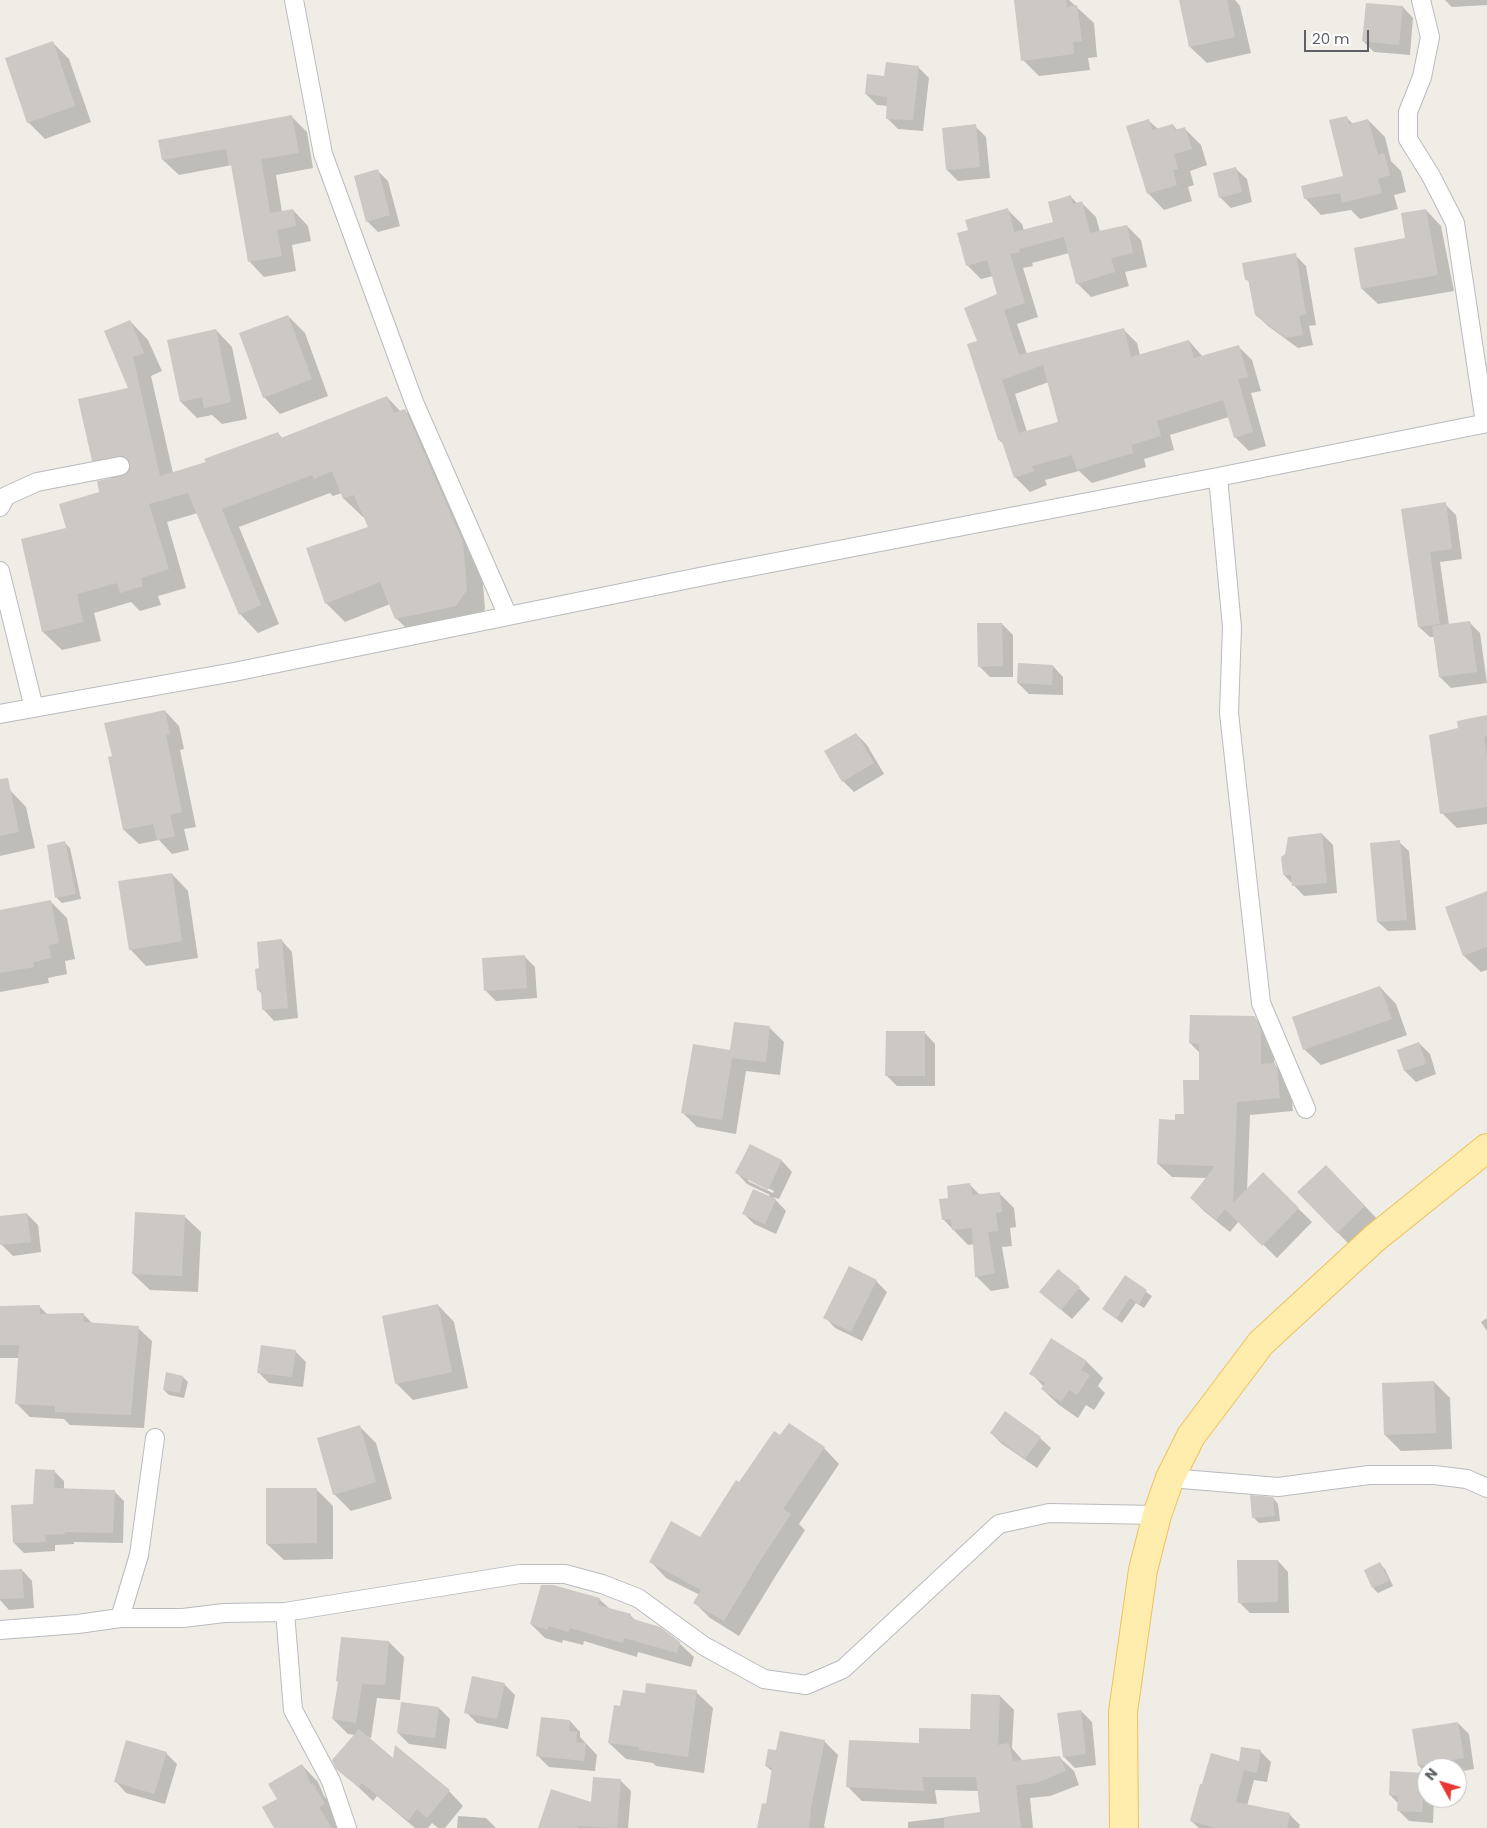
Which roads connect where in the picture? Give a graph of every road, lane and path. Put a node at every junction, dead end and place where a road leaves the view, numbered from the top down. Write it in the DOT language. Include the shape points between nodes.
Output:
graph roads {
  1 [pos="294,0"];
  2 [pos="1421,0"];
  3 [pos="1486,423"];
  4 [pos="120,466"];
  5 [pos="1218,477"];
  6 [pos="0,507"];
  7 [pos="0,571"];
  8 [pos="508,616"];
  9 [pos="34,708"];
  10 [pos="0,714"];
  11 [pos="1306,1109"];
  12 [pos="1487,1148"];
  13 [pos="155,1438"];
  14 [pos="1170,1478"];
  15 [pos="1487,1488"];
  16 [pos="1157,1515"];
  17 [pos="285,1612"];
  18 [pos="120,1618"];
  19 [pos="0,1630"];
  20 [pos="347,1828"];
  21 [pos="1124,1828"];
  1 -- 8 [label="street" via="323,154 414,402"];
  2 -- 3 [label="street" via="1430,38 1422,77 1408,112 1408,139 1455,223"];
  3 -- 5 [label="street"];
  4 -- 6 [label="street" via="37,482 6,496"];
  5 -- 8 [label="street"];
  5 -- 11 [label="street" via="1232,627 1229,713 1261,1003"];
  7 -- 9 [label="street"];
  8 -- 9 [label="street" via="234,672"];
  9 -- 10 [label="street"];
  12 -- 14 [label="main road" via="1375,1238 1261,1343 1191,1436"];
  13 -- 18 [label="street" via="138,1555"];
  14 -- 15 [label="street" via="1278,1487 1369,1475 1434,1475 1467,1479"];
  14 -- 16 [label="main road"];
  16 -- 17 [label="street" via="1049,1513 998,1524 843,1669 806,1686 764,1679 704,1646 638,1598 565,1574 520,1574"];
  16 -- 21 [label="main road" via="1143,1570 1124,1712"];
  17 -- 18 [label="street"];
  17 -- 20 [label="street" via="293,1710 331,1781"];
  18 -- 19 [label="street"];
}
